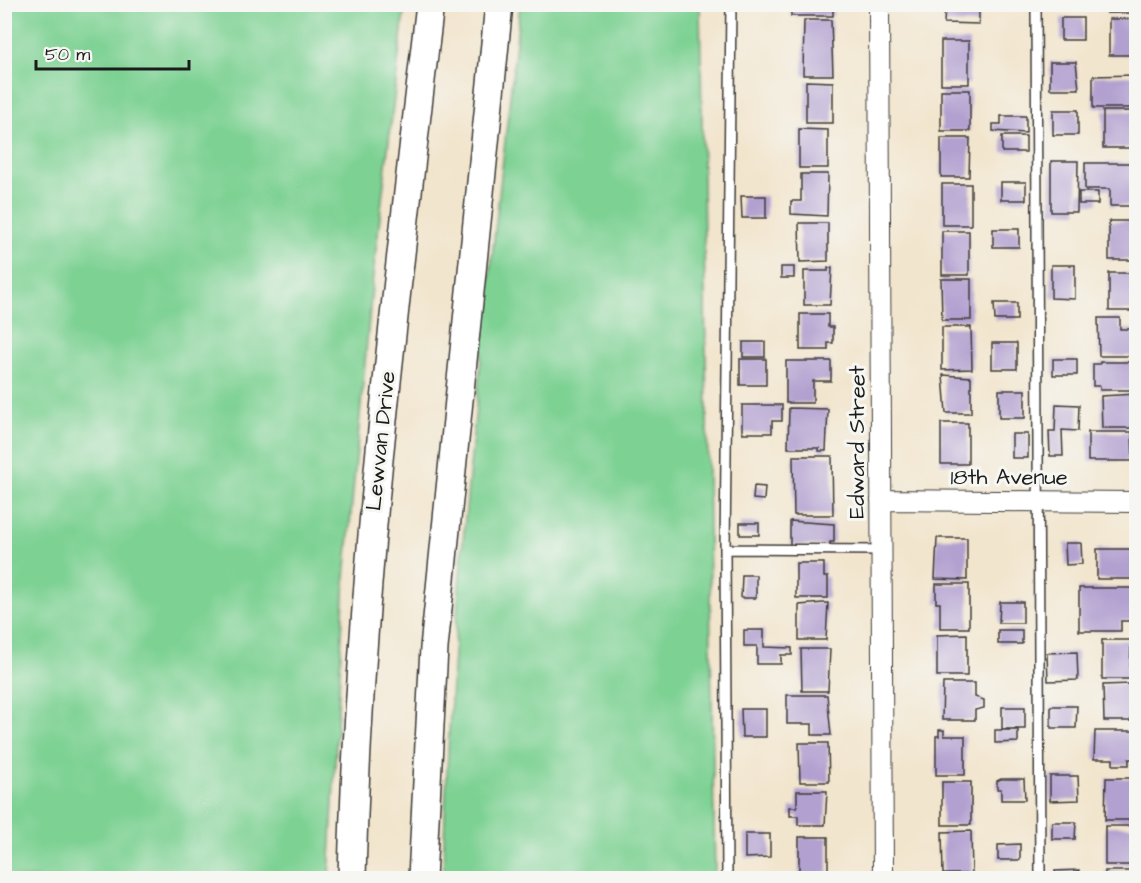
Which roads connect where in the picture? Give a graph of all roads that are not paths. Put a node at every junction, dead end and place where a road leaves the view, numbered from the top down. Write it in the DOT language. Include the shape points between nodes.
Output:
graph roads {
  1 [pos="430,4"];
  2 [pos="499,4"];
  3 [pos="731,4"];
  4 [pos="879,4"];
  5 [pos="1036,4"];
  6 [pos="881,500"];
  7 [pos="1036,501"];
  8 [pos="1137,502"];
  9 [pos="725,549"];
  10 [pos="881,550"];
  11 [pos="352,879"];
  12 [pos="422,879"];
  13 [pos="727,879"];
  14 [pos="883,879"];
  15 [pos="1040,879"];
  1 -- 11 [label="main road, Lewvan Drive" via="376,481 363,640"];
  2 -- 12 [label="main road" via="434,648"];
  3 -- 9 [label="lane"];
  4 -- 6 [label="street, Edward Street"];
  5 -- 7 [label="lane"];
  6 -- 7 [label="street, 18th Avenue"];
  6 -- 10 [label="street, Edward Street"];
  7 -- 8 [label="street, 18th Avenue"];
  7 -- 15 [label="lane"];
  9 -- 10 [label="lane"];
  9 -- 13 [label="lane"];
  10 -- 14 [label="street, Edward Street"];
}
